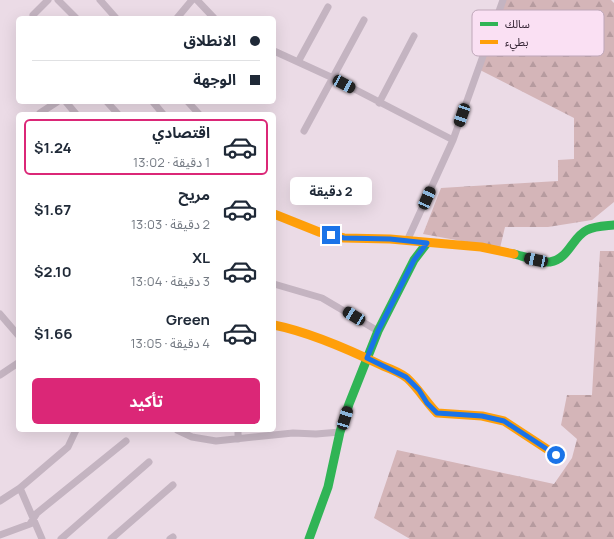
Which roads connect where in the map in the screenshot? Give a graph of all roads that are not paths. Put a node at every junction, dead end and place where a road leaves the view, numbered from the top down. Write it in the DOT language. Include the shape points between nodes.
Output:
graph roads {
  1 [pos="48,0"];
  2 [pos="58,0"];
  3 [pos="100,0"];
  4 [pos="192,0"];
  5 [pos="197,0"];
  6 [pos="503,0"];
  7 [pos="328,7"];
  8 [pos="499,10"];
  9 [pos="33,15"];
  10 [pos="74,16"];
  11 [pos="114,16"];
  12 [pos="179,16"];
  13 [pos="212,16"];
  14 [pos="364,20"];
  15 [pos="414,36"];
  16 [pos="276,52"];
  17 [pos="483,56"];
  18 [pos="298,62"];
  19 [pos="333,78"];
  20 [pos="379,103"];
  21 [pos="54,104"];
  22 [pos="68,104"];
  23 [pos="110,104"];
  24 [pos="155,104"];
  25 [pos="190,104"];
  26 [pos="42,112"];
  27 [pos="74,112"];
  28 [pos="116,112"];
  29 [pos="162,112"];
  30 [pos="197,112"];
  31 [pos="304,131"];
  32 [pos="453,140"];
  33 [pos="276,215"];
  34 [pos="614,225"];
  35 [pos="407,241"];
  36 [pos="427,243"];
  37 [pos="276,285"];
  38 [pos="0,314"];
  39 [pos="276,325"];
  40 [pos="378,331"];
  41 [pos="16,333"];
  42 [pos="367,358"];
  43 [pos="16,364"];
  44 [pos="0,375"];
  45 [pos="75,432"];
  46 [pos="181,432"];
  47 [pos="238,432"];
  48 [pos="340,432"];
  49 [pos="238,440"];
  50 [pos="126,441"];
  51 [pos="556,455"];
  52 [pos="149,462"];
  53 [pos="173,485"];
  54 [pos="20,488"];
  55 [pos="0,501"];
  56 [pos="34,519"];
  57 [pos="0,535"];
  58 [pos="42,539"];
  59 [pos="61,539"];
  60 [pos="111,539"];
  61 [pos="309,539"];
  1 -- 9 [label="street"];
  2 -- 10 [label="street"];
  3 -- 11 [label="street"];
  4 -- 12 [label="street"];
  5 -- 13 [label="street"];
  6 -- 8 [label="street"];
  7 -- 18 [label="street"];
  14 -- 19 [label="street"];
  15 -- 20 [label="street"];
  16 -- 18 [label="street"];
  17 -- 32 [label="street"];
  18 -- 19 [label="street"];
  19 -- 20 [label="street"];
  19 -- 31 [label="street"];
  20 -- 32 [label="street"];
  21 -- 26 [label="street"];
  22 -- 27 [label="street"];
  23 -- 28 [label="street"];
  24 -- 29 [label="street"];
  25 -- 30 [label="street"];
  32 -- 35 [label="street"];
  33 -- 35 [label="street" via="331,235"];
  34 -- 36 [label="street" via="598,226 585,231 566,254 556,261 549,262 481,247"];
  35 -- 36 [label="street"];
  36 -- 40 [label="street" via="414,260"];
  37 -- 40 [label="street" via="322,298"];
  38 -- 41 [label="street"];
  39 -- 42 [label="street" via="294,329"];
  40 -- 42 [label="street"];
  42 -- 48 [label="street"];
  42 -- 51 [label="street" via="406,377 437,413 482,416 504,421"];
  43 -- 44 [label="street"];
  45 -- 54 [label="street" via="68,447"];
  46 -- 49 [label="street" via="205,440"];
  47 -- 49 [label="street"];
  48 -- 49 [label="street" via="293,433"];
  48 -- 61 [label="street" via="328,487"];
  50 -- 56 [label="street"];
  52 -- 59 [label="street"];
  53 -- 60 [label="street"];
  54 -- 55 [label="street"];
  54 -- 56 [label="street"];
  56 -- 57 [label="street" via="30,524"];
  56 -- 58 [label="street"];
}
